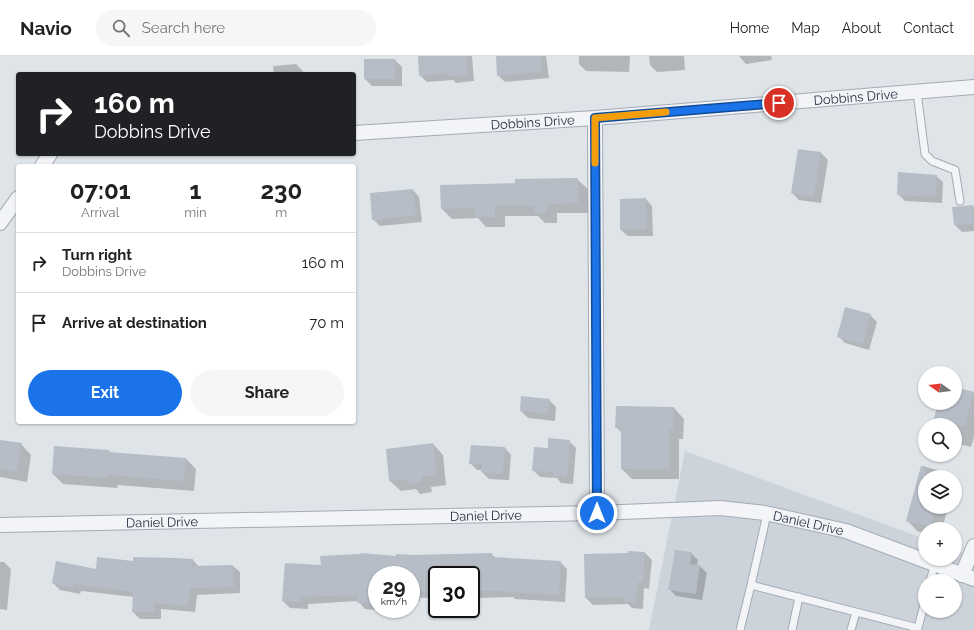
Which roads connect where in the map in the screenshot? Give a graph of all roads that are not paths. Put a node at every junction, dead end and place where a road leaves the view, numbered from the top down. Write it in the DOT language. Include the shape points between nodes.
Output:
graph roads {
  1 [pos="974,87"];
  2 [pos="917,92"];
  3 [pos="595,118"];
  4 [pos="356,132"];
  5 [pos="16,201"];
  6 [pos="960,201"];
  7 [pos="0,223"];
  8 [pos="597,513"];
  9 [pos="767,514"];
  10 [pos="0,525"];
  11 [pos="974,546"];
  12 [pos="918,558"];
  13 [pos="940,566"];
  14 [pos="968,577"];
  15 [pos="751,585"];
  16 [pos="800,598"];
  17 [pos="856,612"];
  18 [pos="921,618"];
  19 [pos="918,629"];
  20 [pos="740,630"];
  21 [pos="792,630"];
  22 [pos="851,630"];
  1 -- 2 [label="street, Dobbins Drive"];
  2 -- 3 [label="street, Dobbins Drive"];
  2 -- 6 [label="lane" via="925,154 932,162 955,170"];
  3 -- 4 [label="street, Dobbins Drive"];
  3 -- 8 [label="street"];
  5 -- 7 [label="street"];
  8 -- 9 [label="street, Daniel Drive" via="720,508"];
  8 -- 10 [label="street, Daniel Drive"];
  9 -- 12 [label="street, Daniel Drive" via="846,531"];
  9 -- 15 [label="lane"];
  11 -- 14 [label="street, Daniel Drive"];
  13 -- 14 [label="street, Daniel Drive"];
  15 -- 16 [label="lane"];
  15 -- 20 [label="lane"];
  16 -- 17 [label="lane"];
  16 -- 21 [label="lane"];
  17 -- 19 [label="lane"];
  17 -- 22 [label="lane"];
  18 -- 19 [label="lane"];
}
